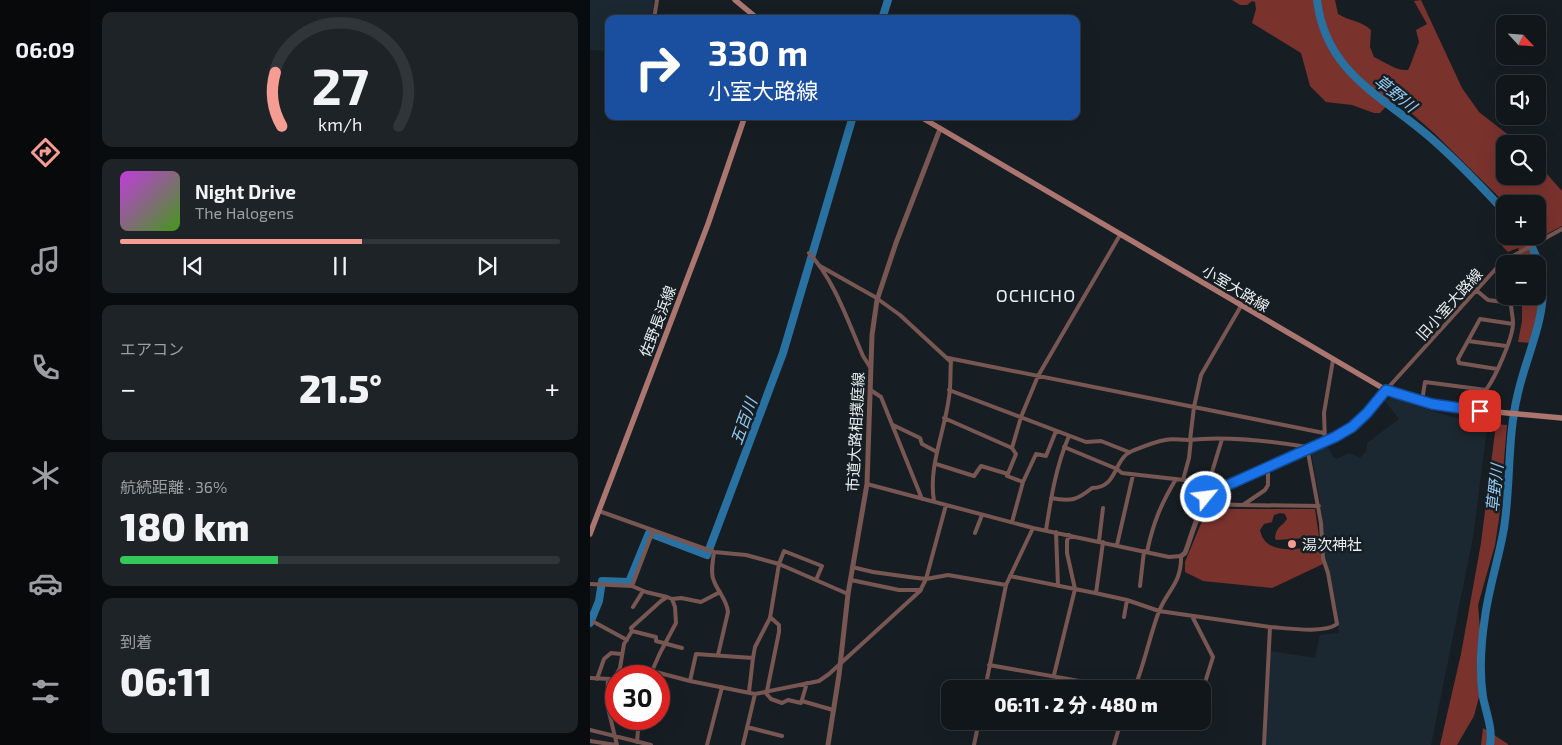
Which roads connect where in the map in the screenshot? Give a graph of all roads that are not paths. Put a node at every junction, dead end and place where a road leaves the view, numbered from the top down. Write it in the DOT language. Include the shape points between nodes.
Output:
graph roads {
  1 [pos="657,0"];
  2 [pos="735,0"];
  3 [pos="655,15"];
  4 [pos="753,15"];
  5 [pos="744,120"];
  6 [pos="925,120"];
  7 [pos="940,129"];
  8 [pos="1562,229"];
  9 [pos="1120,235"];
  10 [pos="809,253"];
  11 [pos="820,266"];
  12 [pos="1476,290"];
  13 [pos="878,300"];
  14 [pos="1241,306"];
  15 [pos="1513,324"];
  16 [pos="1468,341"];
  17 [pos="1506,346"];
  18 [pos="948,358"];
  19 [pos="1333,360"];
  20 [pos="871,368"];
  21 [pos="1496,369"];
  22 [pos="1038,376"];
  23 [pos="949,390"];
  24 [pos="1386,390"];
  25 [pos="872,391"];
  26 [pos="1422,402"];
  27 [pos="1194,407"];
  28 [pos="1021,417"];
  29 [pos="944,418"];
  30 [pos="1562,418"];
  31 [pos="892,425"];
  32 [pos="1056,431"];
  33 [pos="1324,433"];
  34 [pos="1069,436"];
  35 [pos="1191,439"];
  36 [pos="1222,439"];
  37 [pos="1325,441"];
  38 [pos="1064,447"];
  39 [pos="1012,448"];
  40 [pos="1308,449"];
  41 [pos="937,452"];
  42 [pos="1129,452"];
  43 [pos="936,464"];
  44 [pos="1268,467"];
  45 [pos="1117,468"];
  46 [pos="1008,474"];
  47 [pos="1132,475"];
  48 [pos="1176,479"];
  49 [pos="1183,480"];
  50 [pos="1023,482"];
  51 [pos="1209,482"];
  52 [pos="867,484"];
  53 [pos="1228,485"];
  54 [pos="1051,498"];
  55 [pos="922,499"];
  56 [pos="934,501"];
  57 [pos="1206,502"];
  58 [pos="946,505"];
  59 [pos="1243,505"];
  60 [pos="1319,506"];
  61 [pos="1103,508"];
  62 [pos="599,511"];
  63 [pos="982,515"];
  64 [pos="1012,522"];
  65 [pos="1033,528"];
  66 [pos="1046,530"];
  67 [pos="652,531"];
  68 [pos="1056,532"];
  69 [pos="975,533"];
  70 [pos="590,534"];
  71 [pos="1069,535"];
  72 [pos="1101,541"];
  73 [pos="1117,545"];
  74 [pos="1146,551"];
  75 [pos="713,552"];
  76 [pos="1181,556"];
  77 [pos="779,564"];
  78 [pos="852,567"];
  79 [pos="1010,576"];
  80 [pos="926,579"];
  81 [pos="816,580"];
  82 [pos="851,580"];
  83 [pos="590,584"];
  84 [pos="1006,585"];
  85 [pos="632,586"];
  86 [pos="1058,586"];
  87 [pos="1140,586"];
  88 [pos="1074,589"];
  89 [pos="921,590"];
  90 [pos="643,591"];
  91 [pos="720,592"];
  92 [pos="1096,593"];
  93 [pos="848,594"];
  94 [pos="667,597"];
  95 [pos="672,600"];
  96 [pos="1127,600"];
  97 [pos="633,607"];
  98 [pos="1159,611"];
  99 [pos="1192,616"];
  100 [pos="770,617"];
  101 [pos="1124,617"];
  102 [pos="594,622"];
  103 [pos="1270,627"];
  104 [pos="632,631"];
  105 [pos="627,640"];
  106 [pos="665,643"];
  107 [pos="682,648"];
  108 [pos="621,654"];
  109 [pos="718,655"];
  110 [pos="753,658"];
  111 [pos="840,664"];
  112 [pos="620,665"];
  113 [pos="655,665"];
  114 [pos="990,665"];
  115 [pos="670,676"];
  116 [pos="1054,676"];
  117 [pos="590,678"];
  118 [pos="597,679"];
  119 [pos="605,679"];
  120 [pos="987,680"];
  121 [pos="1076,680"];
  122 [pos="1138,680"];
  123 [pos="1206,680"];
  124 [pos="690,682"];
  125 [pos="807,683"];
  126 [pos="722,687"];
  127 [pos="766,691"];
  128 [pos="749,692"];
  129 [pos="755,694"];
  130 [pos="802,701"];
  131 [pos="833,710"];
  132 [pos="747,728"];
  133 [pos="590,730"];
  134 [pos="614,730"];
  135 [pos="638,730"];
  136 [pos="976,730"];
  137 [pos="1119,730"];
  138 [pos="615,736"];
  139 [pos="782,736"];
  140 [pos="590,741"];
  141 [pos="637,742"];
  142 [pos="616,745"];
  143 [pos="651,745"];
  144 [pos="706,745"];
  145 [pos="743,745"];
  146 [pos="828,745"];
  147 [pos="974,745"];
  148 [pos="1114,745"];
  149 [pos="1264,745"];
  1 -- 3 [label="street"];
  2 -- 4 [label="main road"];
  5 -- 62 [label="main road, 佐野長浜線" via="708,224"];
  6 -- 7 [label="main road, 小室大路線"];
  7 -- 9 [label="main road, 小室大路線"];
  7 -- 13 [label="street, 市道大路相撲庭線" via="896,243"];
  8 -- 12 [label="street, 旧小室大路線" via="1502,262"];
  9 -- 14 [label="main road, 小室大路線"];
  9 -- 22 [label="street"];
  10 -- 11 [label="street"];
  11 -- 13 [label="street"];
  11 -- 20 [label="street"];
  12 -- 15 [label="street" via="1488,300 1510,303"];
  12 -- 24 [label="street, 旧小室大路線"];
  13 -- 18 [label="street"];
  13 -- 20 [label="street, 市道大路相撲庭線"];
  14 -- 19 [label="main road, 小室大路線"];
  14 -- 27 [label="street" via="1201,374"];
  15 -- 16 [label="street" via="1480,319"];
  15 -- 17 [label="street"];
  16 -- 17 [label="street"];
  16 -- 21 [label="street" via="1458,359 1460,363"];
  17 -- 21 [label="street"];
  18 -- 22 [label="street"];
  18 -- 23 [label="street" via="951,362"];
  19 -- 24 [label="main road, 小室大路線"];
  19 -- 33 [label="street"];
  20 -- 25 [label="street, 市道大路相撲庭線"];
  21 -- 26 [label="street" via="1486,390 1425,382"];
  22 -- 27 [label="street"];
  22 -- 28 [label="street"];
  23 -- 28 [label="street"];
  23 -- 29 [label="street"];
  24 -- 26 [label="main road, 小室大路線"];
  24 -- 37 [label="street" via="1352,427"];
  25 -- 31 [label="street" via="882,397"];
  25 -- 52 [label="street, 市道大路相撲庭線"];
  26 -- 30 [label="main road, 小室大路線"];
  27 -- 33 [label="street"];
  27 -- 35 [label="street"];
  28 -- 32 [label="street"];
  28 -- 39 [label="street"];
  29 -- 39 [label="street"];
  29 -- 41 [label="street"];
  31 -- 41 [label="street" via="920,438 922,444"];
  31 -- 55 [label="street"];
  32 -- 34 [label="street"];
  32 -- 50 [label="street" via="1046,456 1036,454"];
  33 -- 37 [label="street"];
  34 -- 38 [label="street"];
  34 -- 42 [label="street" via="1086,442 1101,441"];
  35 -- 36 [label="street"];
  35 -- 42 [label="street" via="1166,440"];
  35 -- 49 [label="street"];
  36 -- 40 [label="street" via="1291,444 1307,446"];
  36 -- 51 [label="street"];
  37 -- 40 [label="street"];
  38 -- 45 [label="street"];
  38 -- 54 [label="street"];
  39 -- 46 [label="street" via="1016,454"];
  40 -- 44 [label="street"];
  40 -- 60 [label="street"];
  41 -- 43 [label="street"];
  42 -- 45 [label="street"];
  43 -- 46 [label="street" via="974,476 981,466"];
  43 -- 56 [label="street"];
  44 -- 53 [label="street"];
  44 -- 59 [label="street" via="1265,490"];
  45 -- 47 [label="street"];
  45 -- 54 [label="street" via="1112,480 1101,488 1092,488 1080,498"];
  46 -- 50 [label="street"];
  47 -- 48 [label="street"];
  47 -- 73 [label="street"];
  48 -- 49 [label="street"];
  48 -- 74 [label="street" via="1162,502"];
  49 -- 51 [label="street"];
  50 -- 64 [label="street"];
  51 -- 53 [label="street"];
  51 -- 57 [label="street"];
  52 -- 55 [label="street"];
  52 -- 78 [label="street, 市道大路相撲庭線"];
  53 -- 57 [label="street"];
  54 -- 66 [label="street"];
  55 -- 56 [label="street"];
  56 -- 58 [label="street"];
  57 -- 59 [label="street"];
  57 -- 76 [label="street"];
  58 -- 63 [label="street"];
  58 -- 80 [label="street"];
  59 -- 60 [label="street"];
  60 -- 103 [label="street" via="1323,558 1337,624 1307,630"];
  61 -- 72 [label="street"];
  62 -- 67 [label="street"];
  62 -- 70 [label="main road, 佐野長浜線"];
  63 -- 64 [label="street"];
  63 -- 69 [label="street"];
  64 -- 65 [label="street"];
  65 -- 66 [label="street"];
  65 -- 79 [label="street"];
  66 -- 68 [label="street"];
  67 -- 75 [label="street"];
  67 -- 85 [label="street"];
  68 -- 71 [label="street"];
  68 -- 86 [label="street"];
  71 -- 72 [label="street"];
  71 -- 88 [label="street" via="1068,553"];
  72 -- 73 [label="street"];
  72 -- 92 [label="street"];
  73 -- 74 [label="street"];
  74 -- 76 [label="street" via="1169,557"];
  74 -- 87 [label="street"];
  75 -- 77 [label="street" via="746,555"];
  75 -- 91 [label="street" via="713,580"];
  76 -- 98 [label="street" via="1179,576"];
  77 -- 81 [label="street"];
  77 -- 81 [label="street" via="784,552 822,566"];
  77 -- 100 [label="street"];
  78 -- 80 [label="street"];
  78 -- 82 [label="street, 市道大路相撲庭線"];
  79 -- 84 [label="street"];
  79 -- 86 [label="street"];
  80 -- 84 [label="street" via="948,575"];
  80 -- 89 [label="street"];
  81 -- 93 [label="street"];
  82 -- 89 [label="street" via="899,590"];
  82 -- 93 [label="street, 市道大路相撲庭線"];
  83 -- 85 [label="street"];
  84 -- 114 [label="street"];
  85 -- 90 [label="street"];
  86 -- 88 [label="street"];
  88 -- 92 [label="street"];
  88 -- 116 [label="street"];
  89 -- 111 [label="street"];
  90 -- 94 [label="street"];
  90 -- 97 [label="street"];
  91 -- 95 [label="street" via="701,602 681,598"];
  91 -- 109 [label="street" via="728,612"];
  92 -- 96 [label="street"];
  93 -- 111 [label="street, 市道大路相撲庭線"];
  94 -- 95 [label="street"];
  94 -- 104 [label="street" via="631,628"];
  95 -- 106 [label="street" via="676,623"];
  96 -- 98 [label="street"];
  96 -- 101 [label="street"];
  98 -- 99 [label="street"];
  98 -- 122 [label="street"];
  99 -- 103 [label="street"];
  99 -- 123 [label="street" via="1213,657"];
  100 -- 110 [label="street"];
  100 -- 127 [label="street" via="778,625 779,632"];
  102 -- 105 [label="street"];
  103 -- 149 [label="street"];
  104 -- 105 [label="street"];
  104 -- 106 [label="street" via="656,637 656,641"];
  105 -- 108 [label="street"];
  106 -- 107 [label="street"];
  106 -- 113 [label="street"];
  108 -- 112 [label="street"];
  108 -- 118 [label="street" via="611,653 604,659"];
  109 -- 110 [label="street"];
  109 -- 124 [label="street" via="696,654"];
  110 -- 128 [label="street"];
  111 -- 125 [label="street" via="819,681"];
  111 -- 131 [label="street, 市道大路相撲庭線"];
  114 -- 116 [label="street"];
  114 -- 120 [label="street"];
  115 -- 124 [label="street"];
  116 -- 121 [label="street"];
  117 -- 118 [label="street"];
  118 -- 119 [label="street"];
  124 -- 126 [label="street"];
  125 -- 127 [label="street"];
  125 -- 130 [label="street"];
  126 -- 128 [label="street"];
  126 -- 144 [label="street"];
  127 -- 129 [label="street"];
  127 -- 130 [label="street" via="771,700 782,703"];
  128 -- 129 [label="street"];
  129 -- 132 [label="street"];
  130 -- 131 [label="street"];
  131 -- 146 [label="street, 市道大路相撲庭線"];
  132 -- 139 [label="street"];
  132 -- 145 [label="street"];
  133 -- 138 [label="street"];
  134 -- 138 [label="street"];
  135 -- 141 [label="street"];
  136 -- 147 [label="street"];
  137 -- 148 [label="street"];
  138 -- 141 [label="street"];
  138 -- 142 [label="street"];
  140 -- 142 [label="street"];
  141 -- 143 [label="street"];
}
